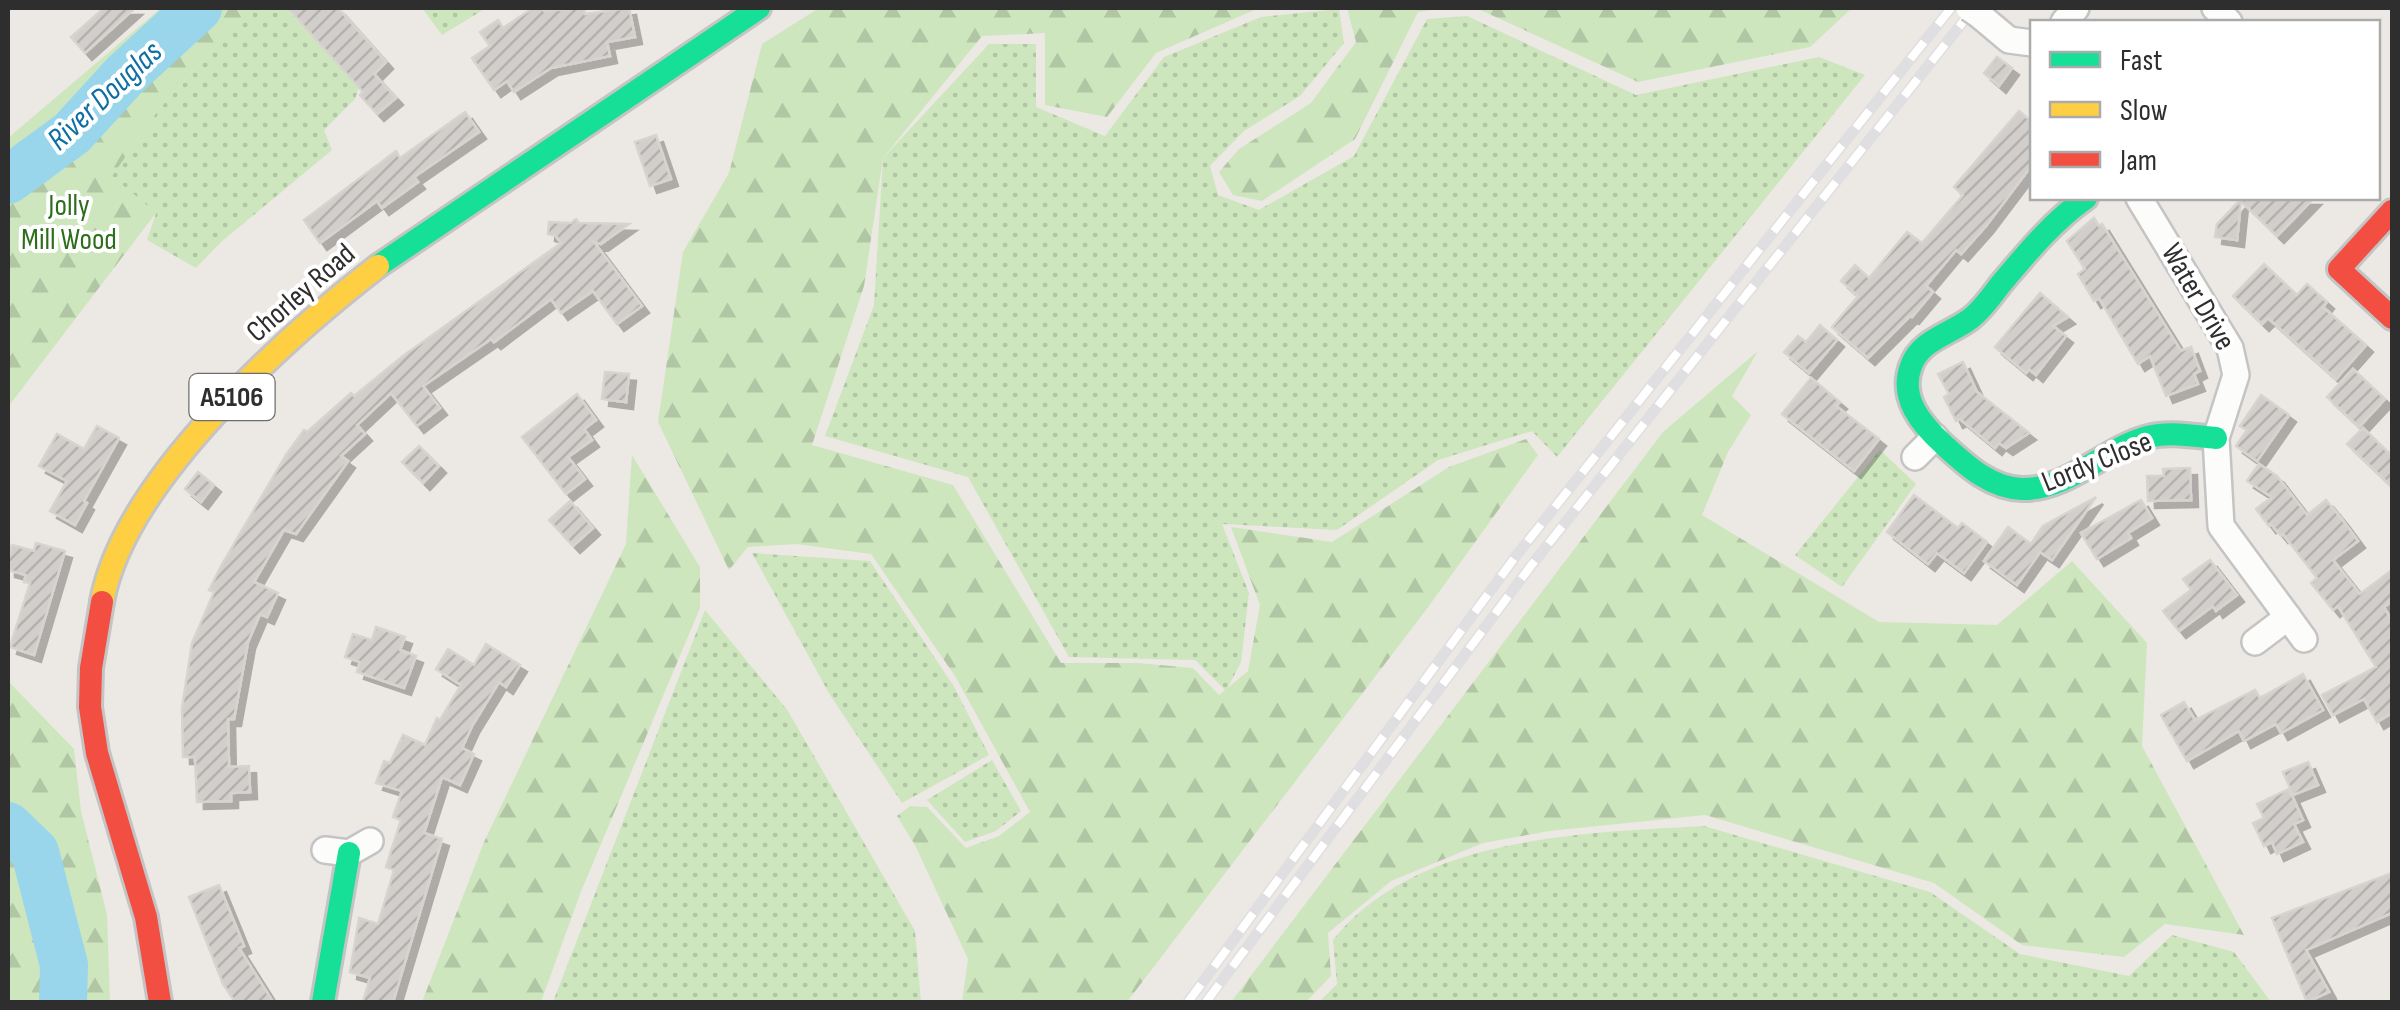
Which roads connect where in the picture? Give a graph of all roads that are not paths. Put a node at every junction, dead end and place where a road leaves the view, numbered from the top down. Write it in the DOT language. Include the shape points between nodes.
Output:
graph roads {
  1 [pos="759,8"];
  2 [pos="1973,11"];
  3 [pos="2030,43"];
  4 [pos="2083,200"];
  5 [pos="2141,200"];
  6 [pos="2392,211"];
  7 [pos="2392,318"];
  8 [pos="1935,437"];
  9 [pos="2216,438"];
  10 [pos="1914,457"];
  11 [pos="2288,617"];
  12 [pos="2304,639"];
  13 [pos="2255,642"];
  14 [pos="348,848"];
  15 [pos="160,1002"];
  16 [pos="322,1002"];
  1 -- 15 [label="main road, Chorley Road / A5106" via="403,246 325,307 208,423 136,518 104,594 90,707 97,753 146,917"];
  2 -- 3 [label="street" via="2009,40"];
  4 -- 8 [label="main road, Lordy Close" via="2063,212 1976,313 1933,338 1911,364 1912,408"];
  5 -- 9 [label="street, Water Drive" via="2230,348 2236,376"];
  6 -- 7 [label="main road" via="2339,269"];
  8 -- 9 [label="main road, Lordy Close" via="1976,473 2017,489 2062,481 2151,436"];
  8 -- 10 [label="street"];
  9 -- 11 [label="street, Water Drive" via="2222,526"];
  11 -- 12 [label="street, Water Drive"];
  11 -- 13 [label="street"];
  14 -- 16 [label="main road"];
}
